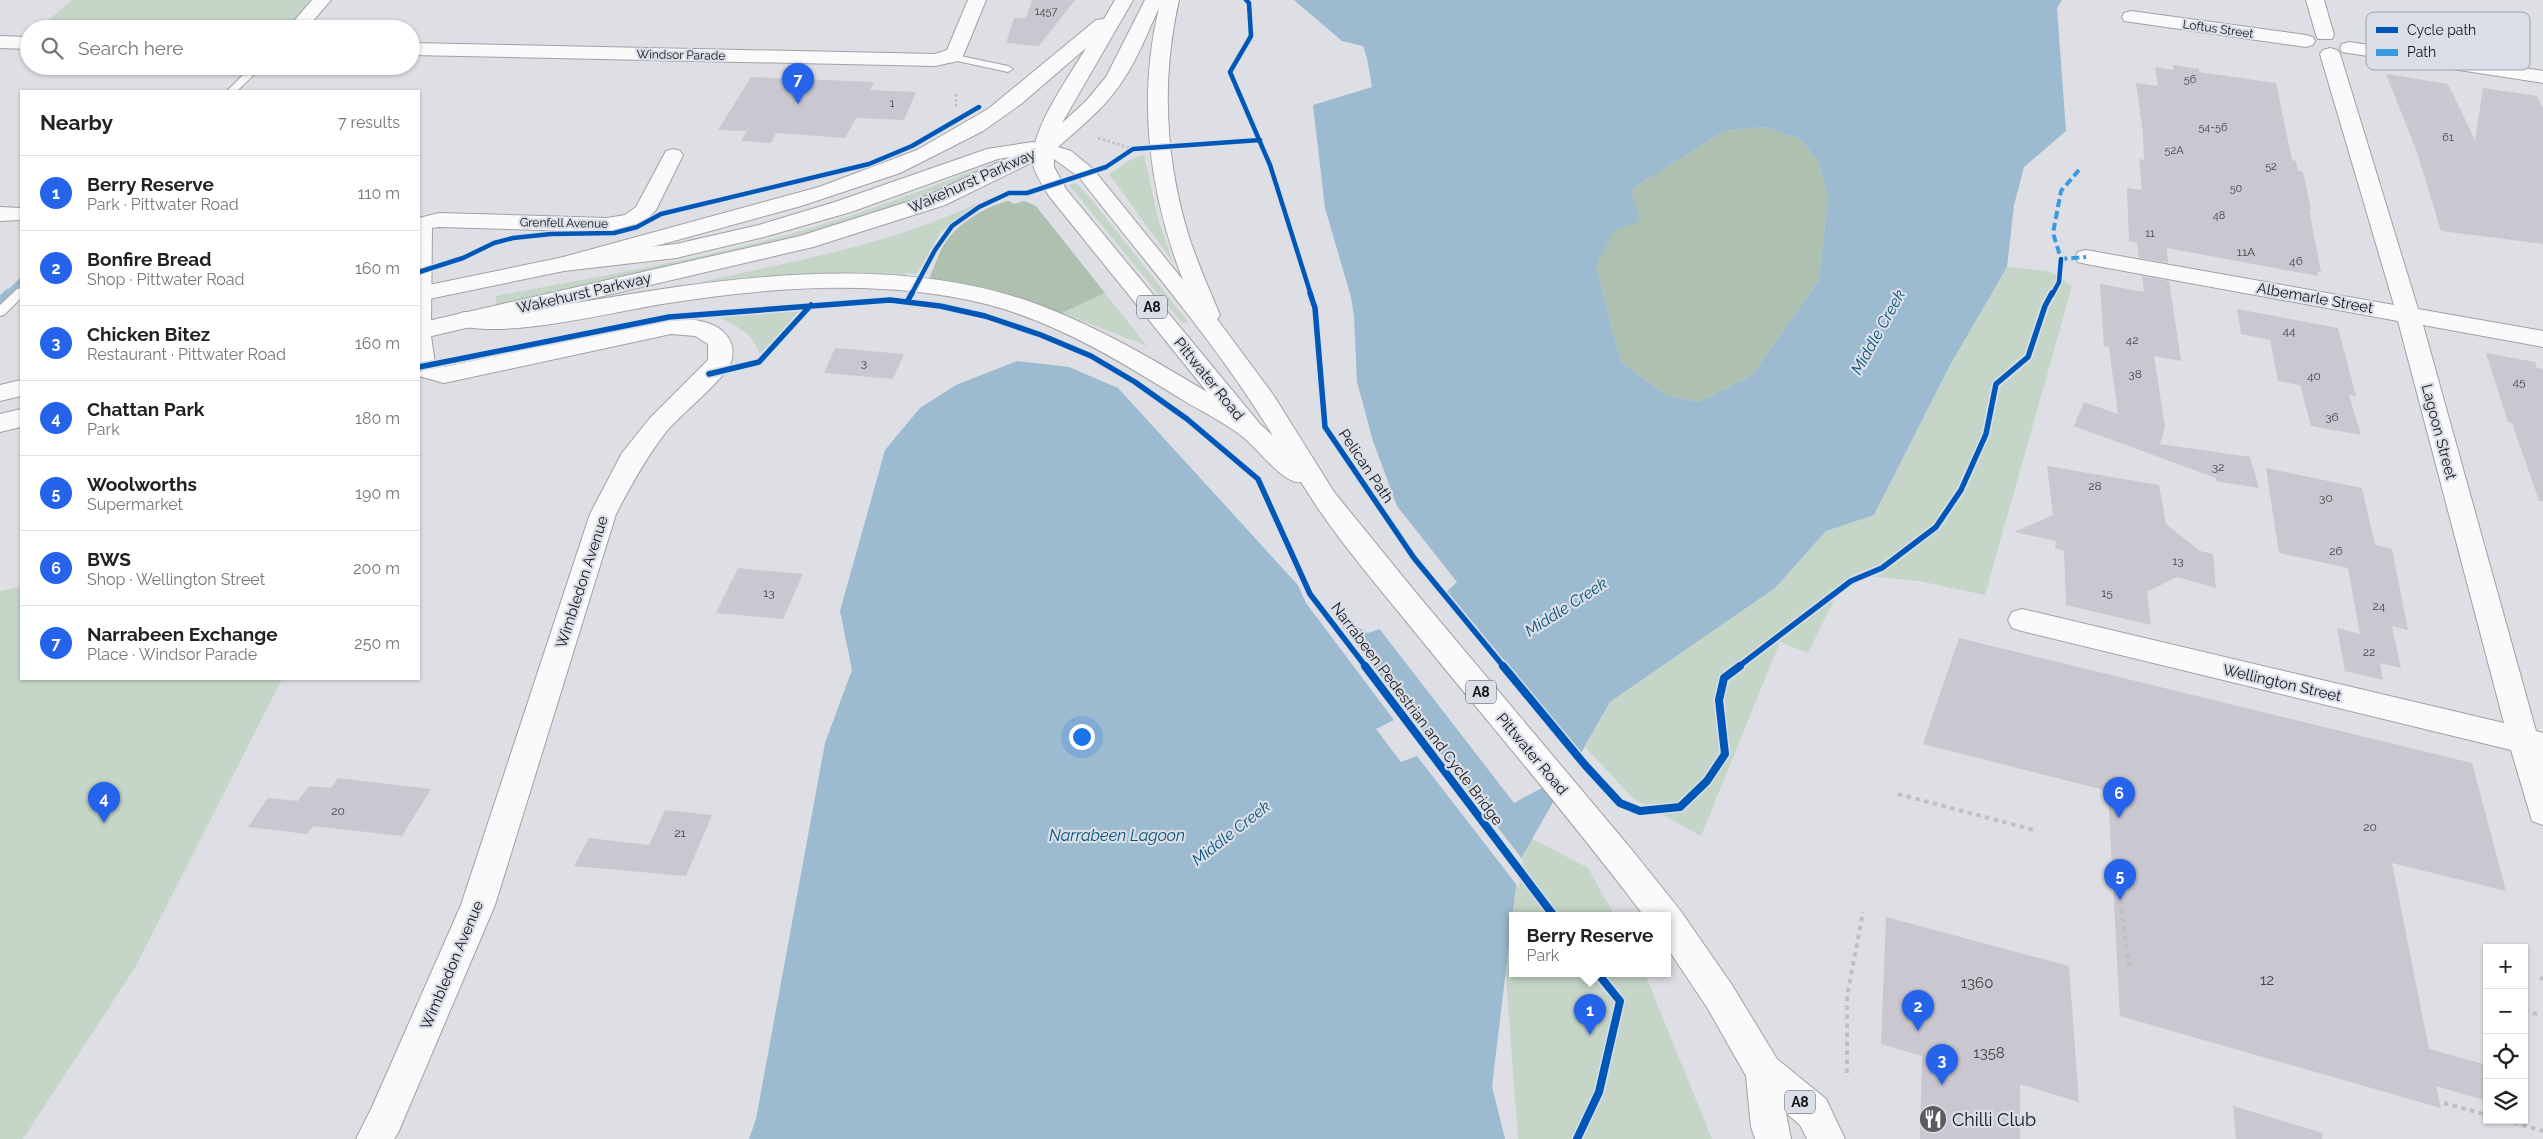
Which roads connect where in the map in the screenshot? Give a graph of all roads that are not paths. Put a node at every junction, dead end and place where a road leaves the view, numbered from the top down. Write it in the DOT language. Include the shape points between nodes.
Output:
graph roads {
  1 [pos="322,0"];
  2 [pos="977,0"];
  3 [pos="1154,0"];
  4 [pos="1170,0"];
  5 [pos="2315,0"];
  6 [pos="1120,7"];
  7 [pos="2131,17"];
  8 [pos="304,20"];
  9 [pos="0,42"];
  10 [pos="20,42"];
  11 [pos="2335,46"];
  12 [pos="420,49"];
  13 [pos="2366,51"];
  14 [pos="951,56"];
  15 [pos="1008,69"];
  16 [pos="2496,70"];
  17 [pos="249,75"];
  18 [pos="2543,77"];
  19 [pos="233,90"];
  20 [pos="1044,149"];
  21 [pos="673,155"];
  22 [pos="0,214"];
  23 [pos="20,214"];
  24 [pos="420,225"];
  25 [pos="2086,257"];
  26 [pos="564,264"];
  27 [pos="20,293"];
  28 [pos="420,294"];
  29 [pos="0,312"];
  30 [pos="2407,314"];
  31 [pos="464,320"];
  32 [pos="1212,329"];
  33 [pos="420,331"];
  34 [pos="2543,339"];
  35 [pos="420,344"];
  36 [pos="20,388"];
  37 [pos="0,393"];
  38 [pos="20,418"];
  39 [pos="0,423"];
  40 [pos="1251,430"];
  41 [pos="1325,499"];
  42 [pos="2022,620"];
  43 [pos="2533,743"];
  44 [pos="2543,811"];
  45 [pos="1661,912"];
  46 [pos="1671,926"];
  47 [pos="1764,1072"];
  48 [pos="374,1139"];
  49 [pos="1773,1139"];
  50 [pos="1827,1139"];
  1 -- 8 [label="main road"];
  2 -- 14 [label="main road" via="956,52"];
  3 -- 20 [label="main road" via="1115,79 1096,102"];
  4 -- 32 [label="main road, Pittwater Road / A8" via="1158,60 1156,98 1160,147 1175,228"];
  5 -- 11 [label="main road, Lagoon Street"];
  6 -- 20 [label="main road, Pittwater Road / A8" via="1053,120"];
  6 -- 26 [label="main road" via="1016,98 958,137 913,160 868,180 821,195"];
  7 -- 11 [label="main road, Loftus Street" via="2306,41 2314,49"];
  9 -- 10 [label="main road"];
  11 -- 13 [label="main road"];
  11 -- 30 [label="main road, Lagoon Street"];
  12 -- 14 [label="main road, Windsor Parade" via="912,60"];
  14 -- 15 [label="lane"];
  16 -- 18 [label="main road"];
  17 -- 19 [label="lane"];
  20 -- 26 [label="main road, Wakehurst Parkway" via="994,152 843,207 764,230 676,251"];
  20 -- 31 [label="main road, Wakehurst Parkway" via="936,200 873,222 805,242"];
  20 -- 32 [label="main road, Pittwater Road / A8" via="1064,155 1086,173"];
  20 -- 40 [label="main road, Pittwater Road / A8" via="1044,167 1057,191"];
  21 -- 24 [label="main road, Grenfell Avenue" via="645,210 632,221 607,225 439,220"];
  22 -- 23 [label="main road"];
  24 -- 28 [label="main road"];
  25 -- 30 [label="main road, Albemarle Street"];
  26 -- 28 [label="main road, Wakehurst Parkway"];
  27 -- 29 [label="lane"];
  30 -- 34 [label="main road, Albemarle Street"];
  30 -- 43 [label="main road, Lagoon Street"];
  31 -- 33 [label="main road, Wakehurst Parkway"];
  31 -- 40 [label="main road" via="520,319 681,294 800,283 851,282 942,289 1009,304 1083,332"];
  32 -- 41 [label="main road, Pittwater Road / A8" via="1265,402"];
  35 -- 48 [label="main road, Wimbledon Avenue" via="423,366 431,373 444,375 671,326 688,326 714,335 722,344 723,353 719,363 659,424 631,460 603,514 478,905"];
  36 -- 37 [label="main road"];
  38 -- 39 [label="main road"];
  40 -- 41 [label="main road, Pittwater Road / A8"];
  41 -- 45 [label="main road, Pittwater Road / A8"];
  42 -- 43 [label="main road, Wellington Street"];
  43 -- 44 [label="main road, Lagoon Street"];
  46 -- 47 [label="main road, A8" via="1720,998"];
  47 -- 49 [label="main road, A8"];
  47 -- 50 [label="main road, A8" via="1813,1112"];
}
